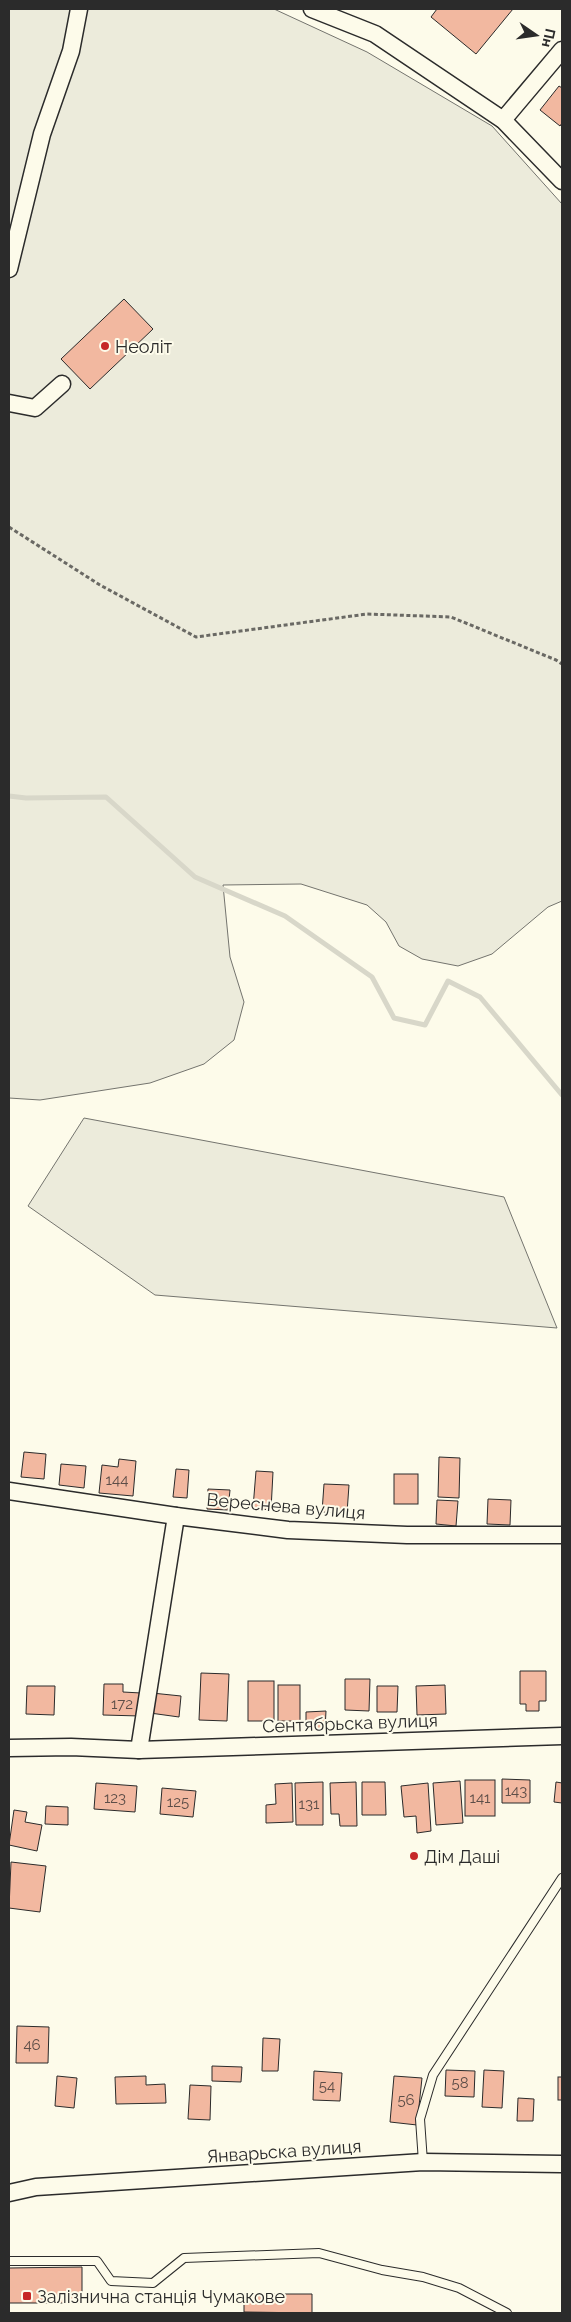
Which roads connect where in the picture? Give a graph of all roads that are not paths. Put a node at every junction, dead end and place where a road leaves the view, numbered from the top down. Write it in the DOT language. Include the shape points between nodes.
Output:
graph roads {
  1 [pos="79,9"];
  2 [pos="312,9"];
  3 [pos="562,50"];
  4 [pos="504,120"];
  5 [pos="562,181"];
  6 [pos="9,268"];
  7 [pos="62,384"];
  8 [pos="9,403"];
  9 [pos="9,1491"];
  10 [pos="176,1516"];
  11 [pos="562,1535"];
  12 [pos="562,1736"];
  13 [pos="9,1748"];
  14 [pos="139,1750"];
  15 [pos="562,1878"];
  16 [pos="423,2162"];
  17 [pos="562,2164"];
  18 [pos="9,2193"];
  19 [pos="9,2261"];
  20 [pos="508,2313"];
  1 -- 6 [label="street" via="71,52 42,134"];
  2 -- 4 [label="street" via="375,34"];
  3 -- 4 [label="street"];
  4 -- 5 [label="street"];
  7 -- 8 [label="street" via="35,408"];
  9 -- 10 [label="street, Вереснева вулиця"];
  10 -- 11 [label="street, Вереснева вулиця" via="288,1530 407,1535"];
  10 -- 14 [label="street"];
  12 -- 14 [label="street, Сентябрьска вулиця"];
  13 -- 14 [label="street, Сентябрьска вулиця"];
  15 -- 16 [label="lane" via="433,2075 420,2119"];
  16 -- 17 [label="street, Январьска вулиця"];
  16 -- 18 [label="street, Январьска вулиця" via="36,2187"];
  19 -- 20 [label="lane" via="97,2261 111,2281 153,2283 184,2258 319,2253 459,2288"];
}
